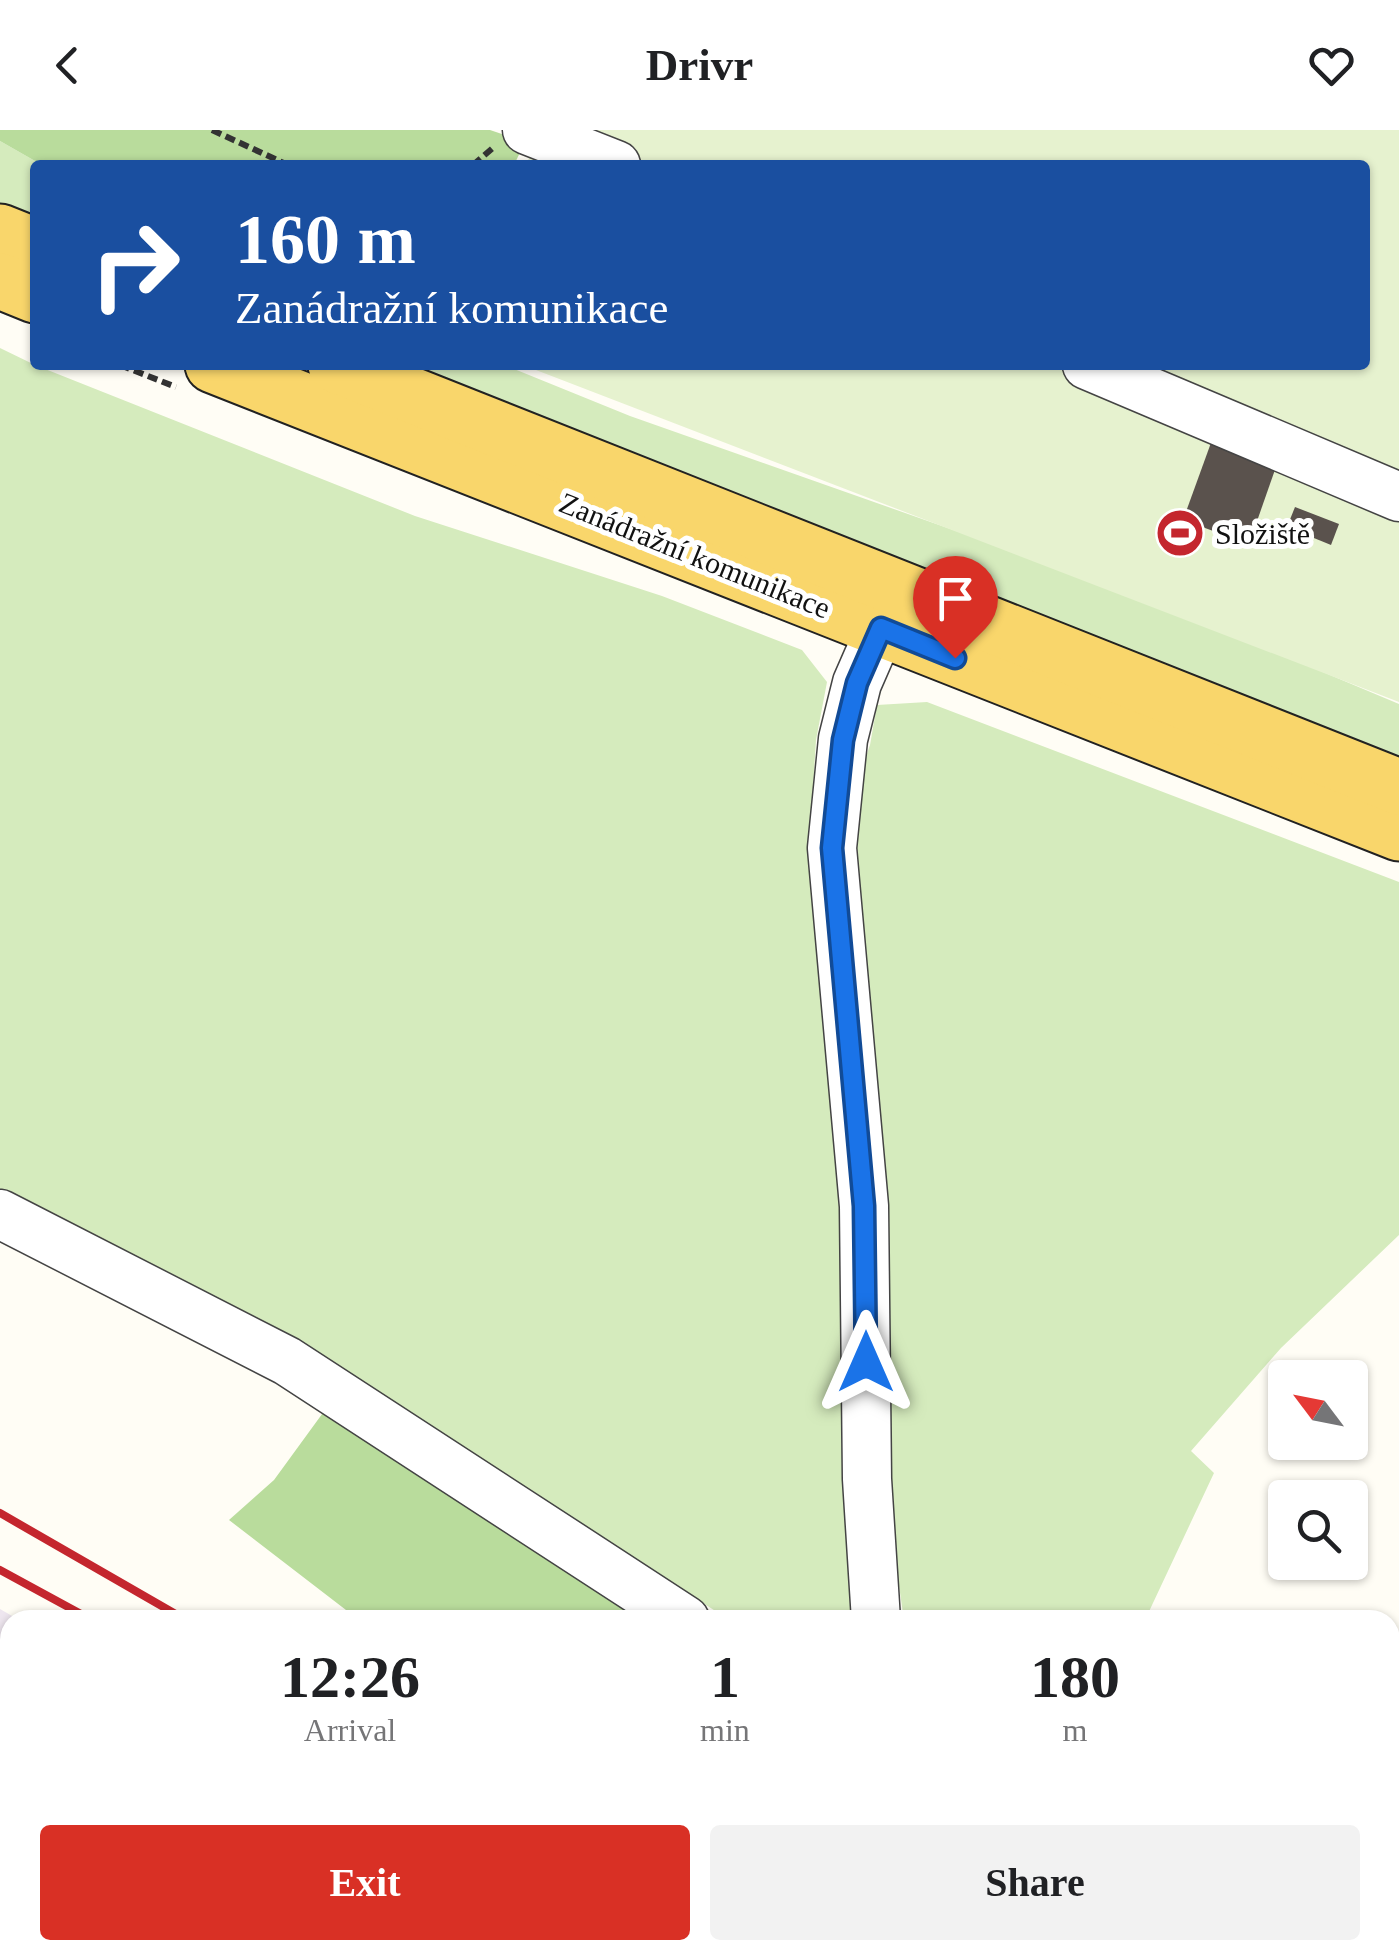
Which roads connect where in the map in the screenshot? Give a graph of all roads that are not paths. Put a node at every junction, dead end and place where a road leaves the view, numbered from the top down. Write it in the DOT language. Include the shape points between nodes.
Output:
graph roads {
  1 [pos="527,130"];
  2 [pos="603,160"];
  3 [pos="0,232"];
  4 [pos="30,244"];
  5 [pos="0,281"];
  6 [pos="30,292"];
  7 [pos="227,370"];
  8 [pos="349,370"];
  9 [pos="1099,370"];
  10 [pos="1399,497"];
  11 [pos="881,628"];
  12 [pos="1399,787"];
  13 [pos="1399,833"];
  14 [pos="0,1214"];
  15 [pos="670,1610"];
  16 [pos="875,1610"];
  1 -- 2 [label="street"];
  3 -- 4 [label="main road"];
  5 -- 6 [label="main road"];
  7 -- 11 [label="main road, Zanádražní komunikace"];
  8 -- 12 [label="main road, Zanádražní komunikace"];
  9 -- 10 [label="street"];
  11 -- 13 [label="main road, Zanádražní komunikace"];
  11 -- 16 [label="street" via="857,683 843,740 832,848 864,1206 866,1479"];
  14 -- 15 [label="street" via="287,1361"];
}
